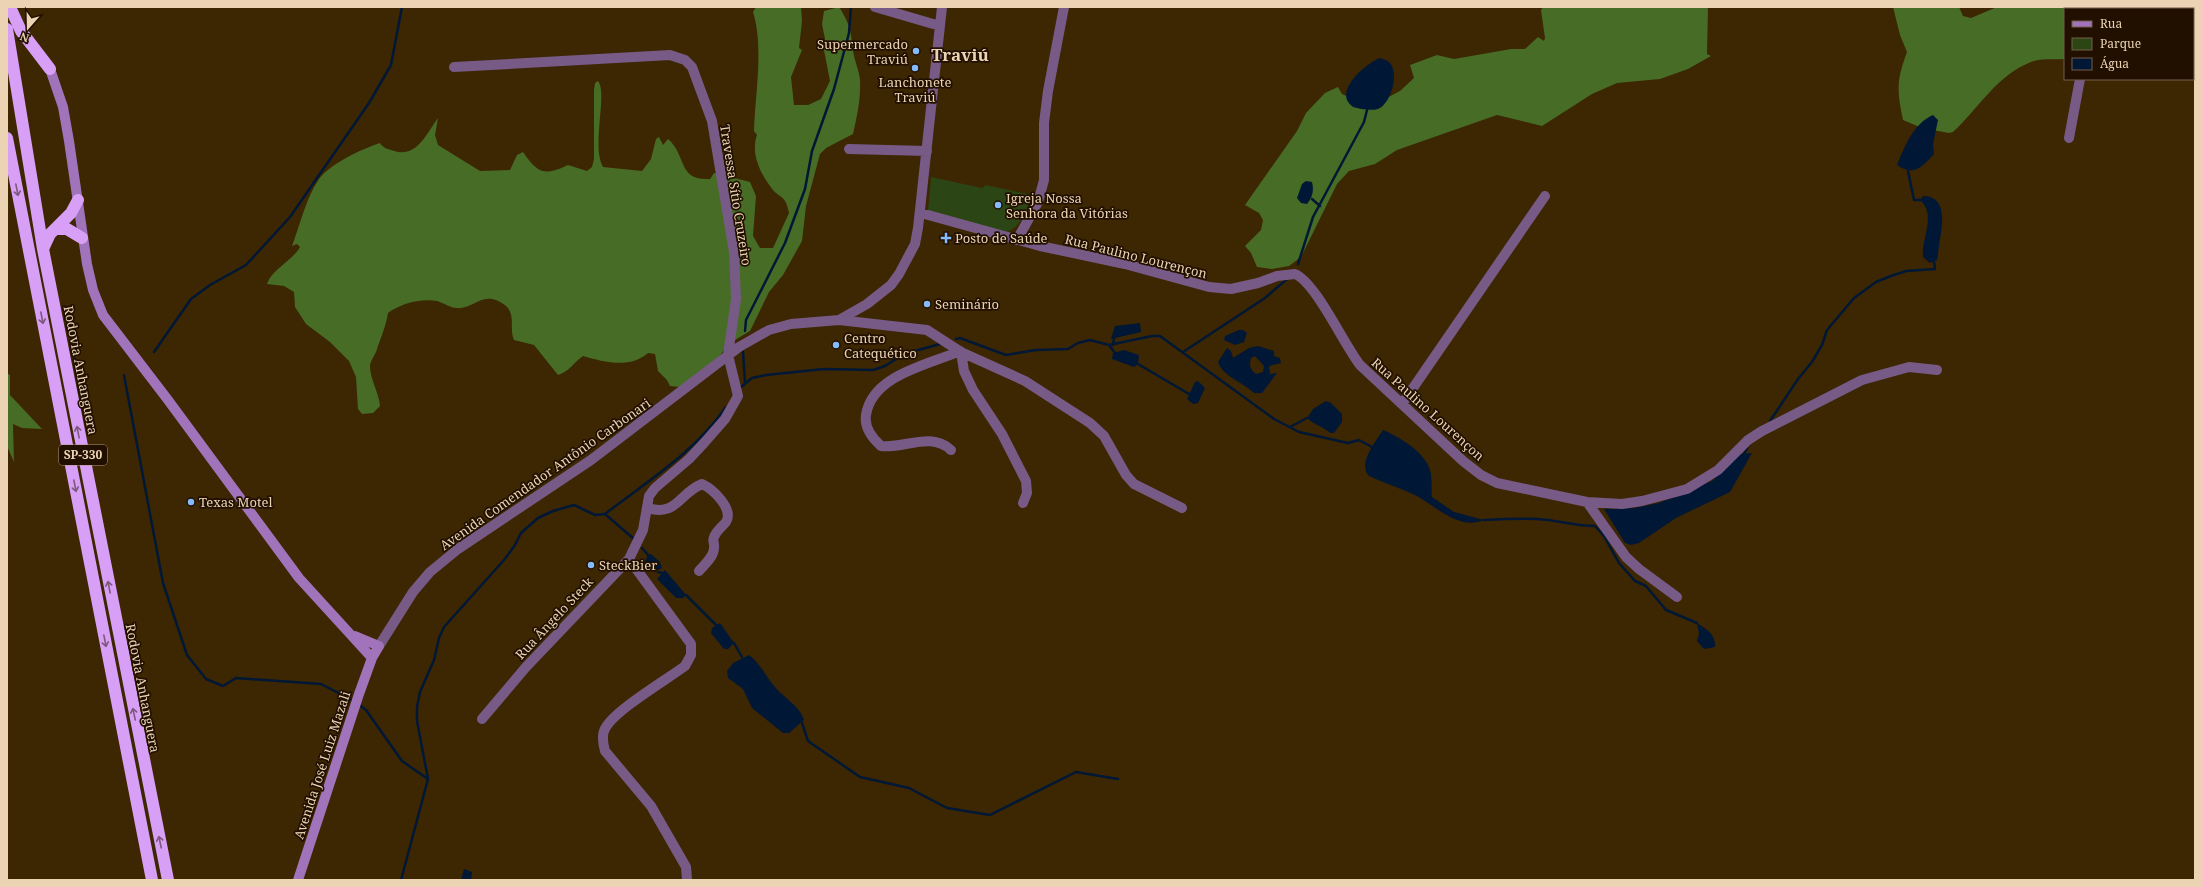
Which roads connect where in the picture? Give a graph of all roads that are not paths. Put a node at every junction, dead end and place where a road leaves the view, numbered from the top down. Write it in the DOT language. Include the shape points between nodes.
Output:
graph roads {
  1 [pos="10,7"];
  2 [pos="874,7"];
  3 [pos="942,7"];
  4 [pos="1064,7"];
  5 [pos="940,26"];
  6 [pos="7,29"];
  7 [pos="454,67"];
  8 [pos="50,69"];
  9 [pos="2080,80"];
  10 [pos="7,138"];
  11 [pos="2069,138"];
  12 [pos="849,149"];
  13 [pos="927,152"];
  14 [pos="1545,196"];
  15 [pos="78,200"];
  16 [pos="921,213"];
  17 [pos="55,228"];
  18 [pos="82,238"];
  19 [pos="1017,240"];
  20 [pos="43,249"];
  21 [pos="839,320"];
  22 [pos="960,352"];
  23 [pos="728,355"];
  24 [pos="1937,370"];
  25 [pos="1402,404"];
  26 [pos="951,450"];
  27 [pos="1588,502"];
  28 [pos="1023,503"];
  29 [pos="648,508"];
  30 [pos="1182,508"];
  31 [pos="629,559"];
  32 [pos="699,571"];
  33 [pos="1677,597"];
  34 [pos="353,636"];
  35 [pos="379,646"];
  36 [pos="372,658"];
  37 [pos="482,719"];
  38 [pos="301,879"];
  39 [pos="152,880"];
  40 [pos="168,880"];
  41 [pos="687,880"];
  1 -- 8 [label="highway" via="21,32"];
  2 -- 5 [label="street"];
  3 -- 5 [label="street, Avenida Comendador Antônio Carbonari"];
  4 -- 19 [label="street" via="1044,123 1044,180 1035,206"];
  5 -- 13 [label="street, Avenida Comendador Antônio Carbonari"];
  6 -- 20 [label="highway, Rodovia Anhanguera / SP-330"];
  7 -- 23 [label="street, Travessa Sítio Cruzeiro" via="670,55 684,60 692,67 712,121 734,252 736,299"];
  8 -- 15 [label="main road" via="63,107"];
  9 -- 11 [label="street"];
  10 -- 39 [label="highway, SP-330, one-way"];
  12 -- 13 [label="street"];
  13 -- 16 [label="street, Avenida Comendador Antônio Carbonari"];
  14 -- 25 [label="street"];
  15 -- 17 [label="highway" via="71,213"];
  15 -- 18 [label="main road"];
  16 -- 19 [label="street, Rua Paulino Lourençon"];
  16 -- 21 [label="street, Avenida Comendador Antônio Carbonari" via="915,244 891,285 867,304"];
  17 -- 18 [label="highway" via="68,229"];
  17 -- 20 [label="highway"];
  18 -- 34 [label="main road" via="93,290 103,315 298,578"];
  19 -- 25 [label="street, Rua Paulino Lourençon" via="1125,264 1220,289 1231,289 1277,276 1295,274 1306,280 1348,350"];
  40 -- 20 [label="highway, Rodovia Anhanguera / SP-330, one-way"];
  21 -- 22 [label="street" via="927,330"];
  21 -- 23 [label="street, Avenida Comendador Antônio Carbonari" via="791,324 769,330"];
  22 -- 26 [label="street" via="925,363 885,384 871,398 865,421 868,430 881,446 916,441 932,442"];
  22 -- 28 [label="street" via="964,371 973,390 1002,434 1026,481 1027,493"];
  22 -- 30 [label="street" via="1025,381 1090,423 1104,436 1126,476 1134,484"];
  23 -- 29 [label="street, Rua Ângelo Steck" via="738,396 736,403 689,459 655,488 649,496"];
  23 -- 35 [label="street, Avenida Comendador Antônio Carbonari" via="591,460 458,549 430,572 413,592"];
  24 -- 27 [label="street, Rua Paulino Lourençon" via="1909,367 1862,380 1762,431 1748,440 1718,470 1687,488 1622,504"];
  25 -- 27 [label="street, Rua Paulino Lourençon" via="1447,448 1481,475 1497,483"];
  27 -- 33 [label="street" via="1626,557"];
  29 -- 31 [label="street, Rua Ângelo Steck" via="644,530"];
  29 -- 32 [label="street" via="667,511 695,487 702,484 709,487 726,508 728,515 713,540 712,555"];
  31 -- 37 [label="street, Rua Ângelo Steck" via="526,667"];
  31 -- 41 [label="street" via="682,630 691,644 691,654 685,666 616,715 605,728 603,742 605,751 651,806 686,867"];
  34 -- 35 [label="main road"];
  34 -- 36 [label="main road"];
  35 -- 36 [label="main road, Avenida Comendador Antônio Carbonari"];
  36 -- 38 [label="main road, Avenida José Luiz Mazali"];
}
